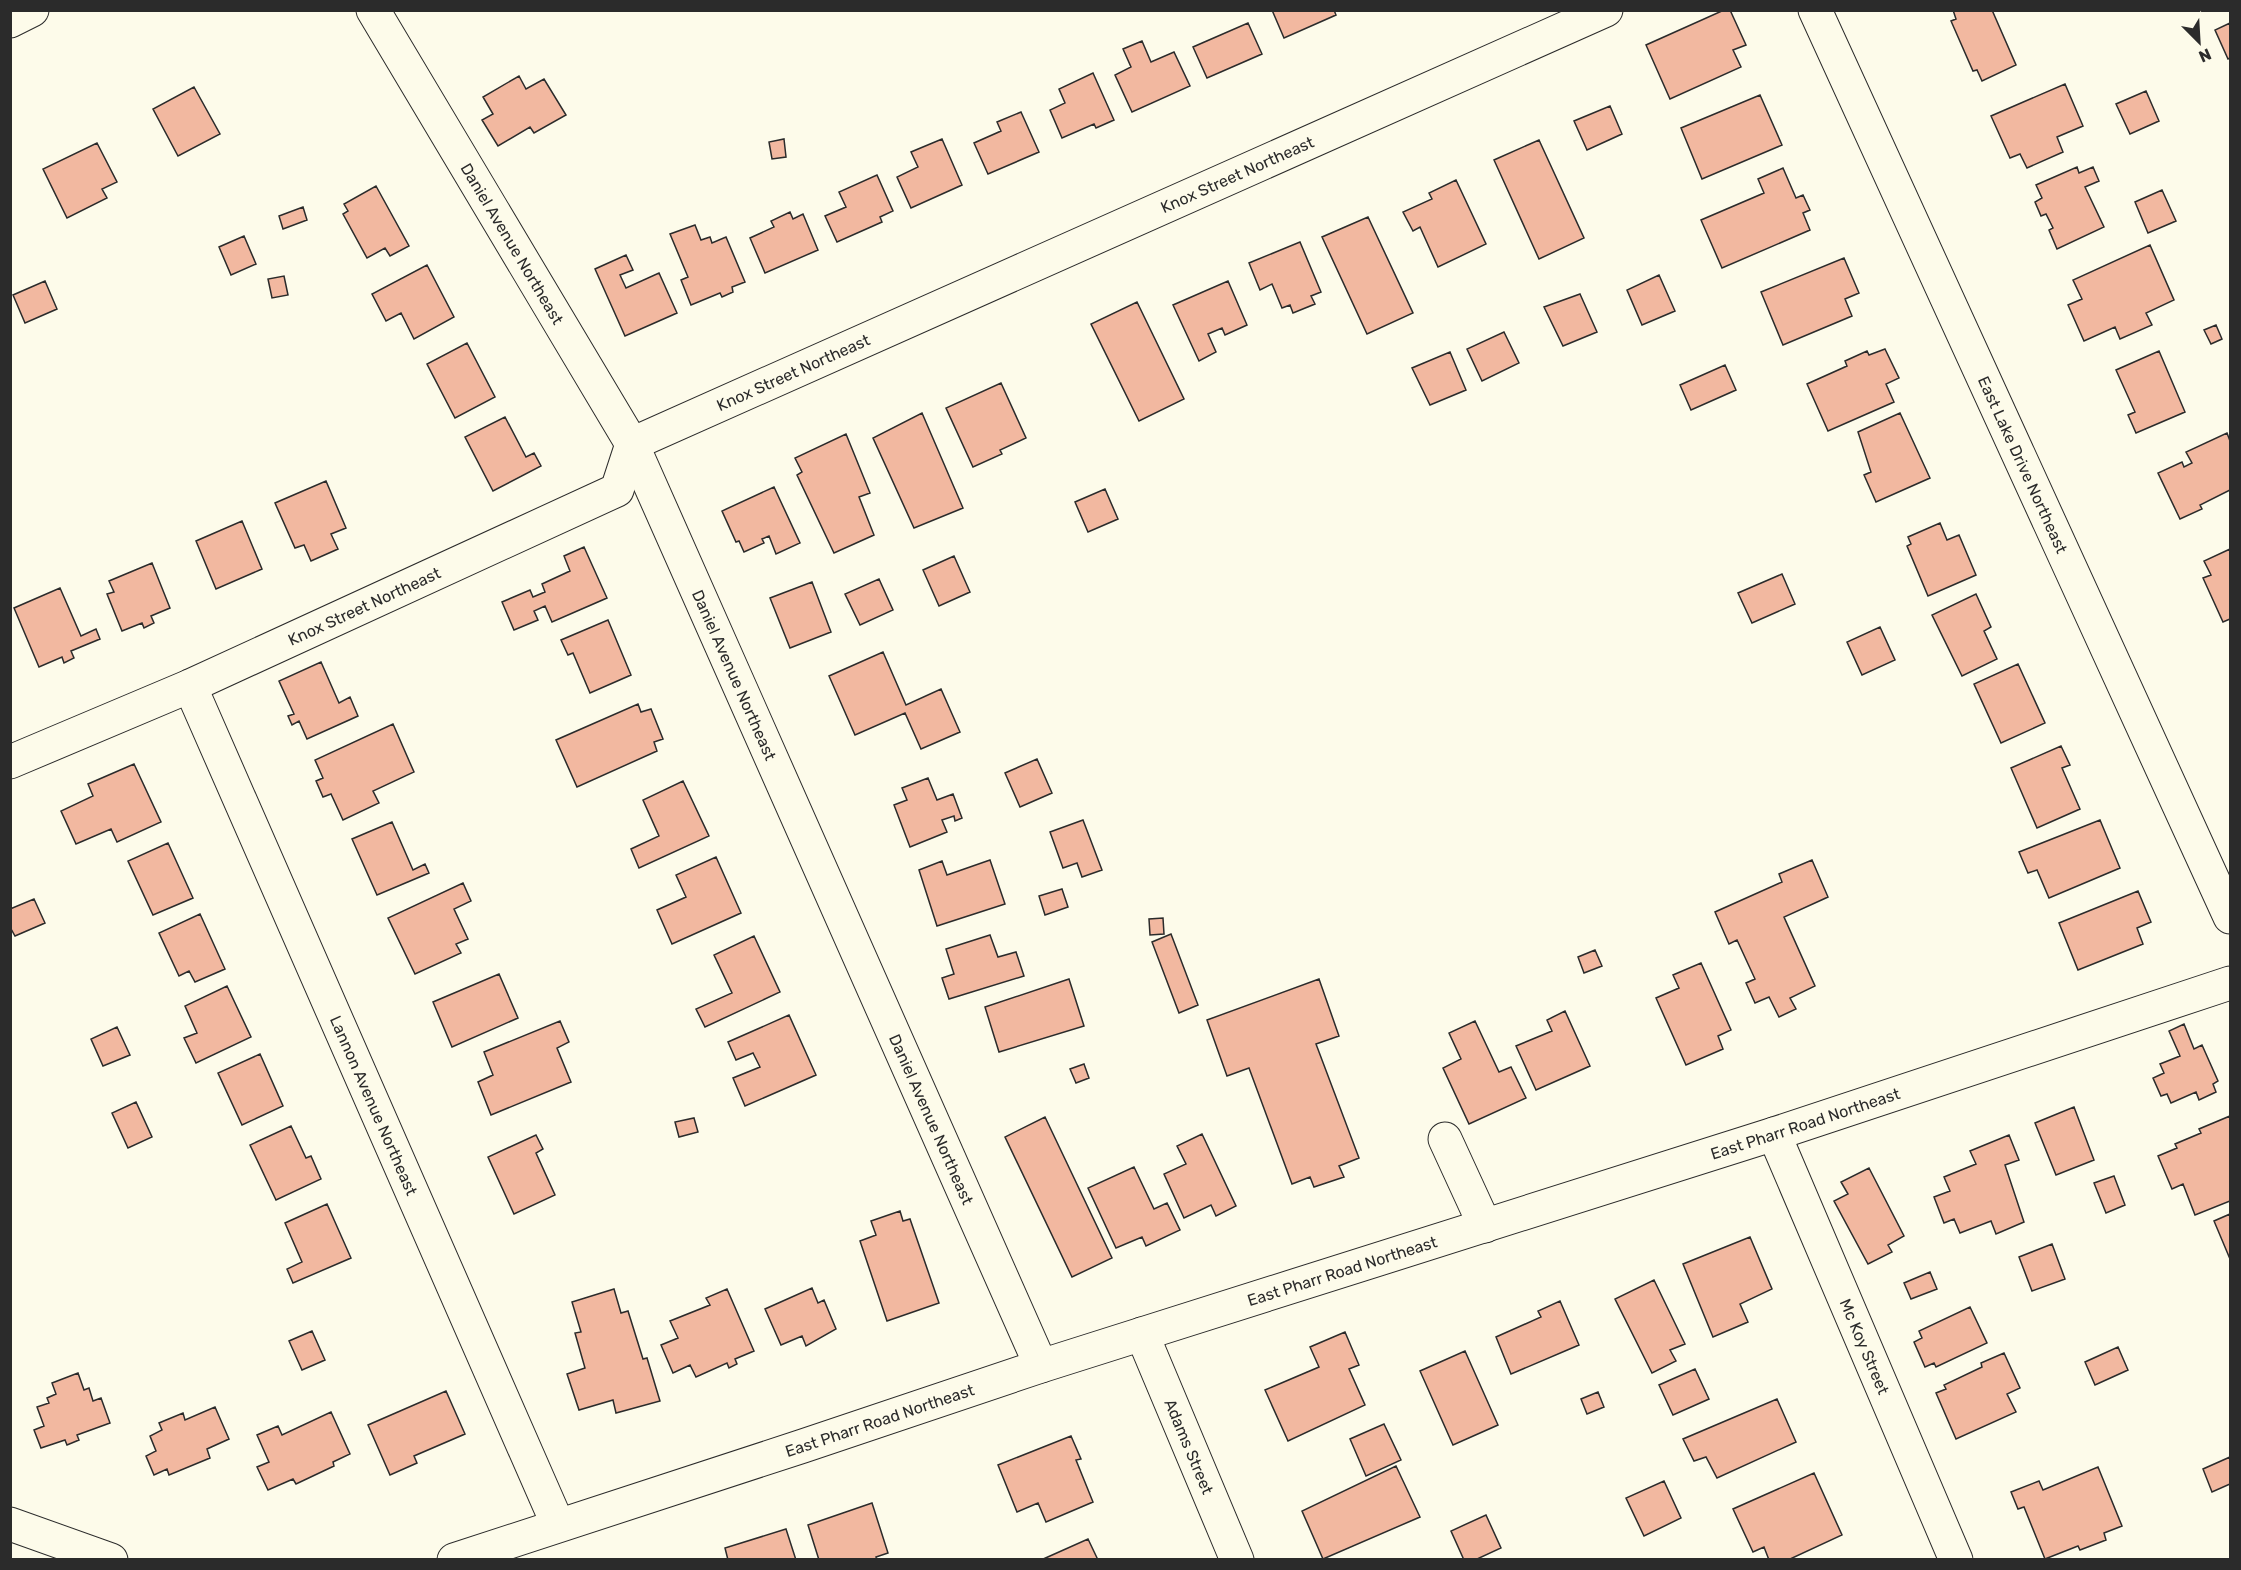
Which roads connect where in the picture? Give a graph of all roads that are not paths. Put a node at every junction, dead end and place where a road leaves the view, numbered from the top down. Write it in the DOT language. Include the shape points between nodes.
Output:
graph roads {
  1 [pos="32,10"];
  2 [pos="373,10"];
  3 [pos="1606,10"];
  4 [pos="1815,10"];
  5 [pos="10,21"];
  6 [pos="632,444"];
  7 [pos="190,686"];
  8 [pos="10,762"];
  9 [pos="2230,917"];
  10 [pos="2230,983"];
  11 [pos="1774,1134"];
  12 [pos="1445,1139"];
  13 [pos="1485,1226"];
  14 [pos="1142,1334"];
  15 [pos="1041,1366"];
  16 [pos="10,1524"];
  17 [pos="558,1525"];
  18 [pos="111,1560"];
  19 [pos="454,1560"];
  20 [pos="1237,1560"];
  21 [pos="1956,1560"];
  1 -- 5 [label="street"];
  2 -- 6 [label="street, Daniel Avenue Northeast"];
  3 -- 6 [label="street, Knox Street Northeast"];
  4 -- 9 [label="street, East Lake Drive Northeast"];
  6 -- 7 [label="street, Knox Street Northeast" via="617,490"];
  6 -- 15 [label="street, Daniel Avenue Northeast"];
  7 -- 8 [label="street, Knox Street Northeast"];
  7 -- 17 [label="street, Lannon Avenue Northeast"];
  10 -- 11 [label="street, East Pharr Road Northeast"];
  11 -- 13 [label="street, East Pharr Road Northeast"];
  11 -- 21 [label="street, Mc Koy Street"];
  12 -- 13 [label="street"];
  13 -- 14 [label="street, East Pharr Road Northeast"];
  14 -- 15 [label="street, East Pharr Road Northeast"];
  14 -- 20 [label="street, Adams Street"];
  15 -- 17 [label="street, East Pharr Road Northeast"];
  16 -- 18 [label="street"];
  17 -- 19 [label="street, East Pharr Road Northeast"];
}
